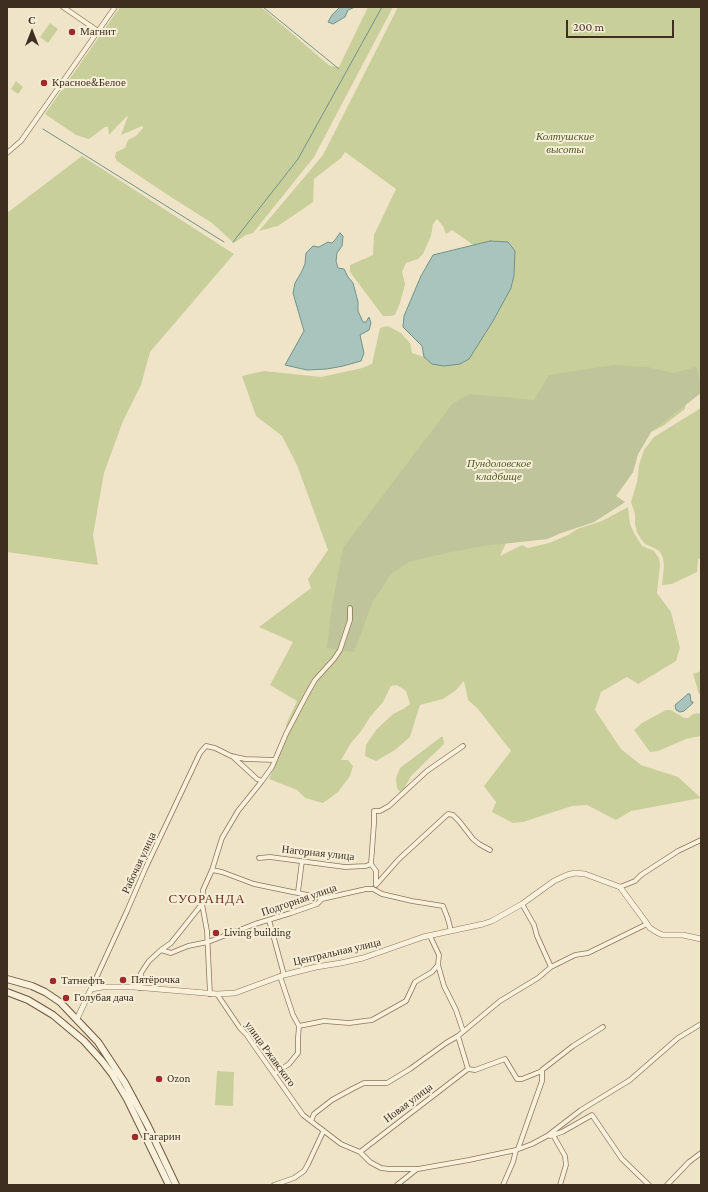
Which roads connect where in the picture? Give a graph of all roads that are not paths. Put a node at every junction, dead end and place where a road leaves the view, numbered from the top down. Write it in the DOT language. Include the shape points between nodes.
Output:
graph roads {
  1 [pos="63,7"];
  2 [pos="114,7"];
  3 [pos="98,31"];
  4 [pos="7,154"];
  5 [pos="350,608"];
  6 [pos="463,746"];
  7 [pos="231,756"];
  8 [pos="275,760"];
  9 [pos="262,781"];
  10 [pos="701,840"];
  11 [pos="490,850"];
  12 [pos="259,858"];
  13 [pos="302,861"];
  14 [pos="371,864"];
  15 [pos="212,870"];
  16 [pos="374,887"];
  17 [pos="620,887"];
  18 [pos="298,892"];
  19 [pos="322,899"];
  20 [pos="202,904"];
  21 [pos="522,904"];
  22 [pos="269,920"];
  23 [pos="647,924"];
  24 [pos="451,931"];
  25 [pos="430,936"];
  26 [pos="701,939"];
  27 [pos="208,942"];
  28 [pos="161,950"];
  29 [pos="438,965"];
  30 [pos="551,967"];
  31 [pos="282,976"];
  32 [pos="7,979"];
  33 [pos="140,988"];
  34 [pos="91,989"];
  35 [pos="7,992"];
  36 [pos="210,994"];
  37 [pos="217,994"];
  38 [pos="77,1019"];
  39 [pos="701,1024"];
  40 [pos="299,1026"];
  41 [pos="604,1027"];
  42 [pos="463,1031"];
  43 [pos="458,1036"];
  44 [pos="468,1069"];
  45 [pos="542,1071"];
  46 [pos="274,1074"];
  47 [pos="311,1121"];
  48 [pos="323,1132"];
  49 [pos="553,1135"];
  50 [pos="547,1136"];
  51 [pos="517,1149"];
  52 [pos="360,1152"];
  53 [pos="701,1153"];
  54 [pos="418,1169"];
  55 [pos="169,1185"];
  56 [pos="176,1185"];
  57 [pos="274,1185"];
  58 [pos="397,1185"];
  59 [pos="503,1185"];
  60 [pos="560,1185"];
  61 [pos="649,1185"];
  62 [pos="667,1185"];
  1 -- 3 [label="street"];
  2 -- 3 [label="street"];
  3 -- 4 [label="street" via="21,141"];
  5 -- 8 [label="street" via="350,620 340,650 315,680"];
  6 -- 14 [label="street" via="427,771 389,806 380,811 374,810"];
  7 -- 8 [label="street"];
  7 -- 9 [label="street"];
  7 -- 34 [label="street, Рабочая улица" via="206,746 200,753"];
  8 -- 9 [label="street"];
  9 -- 15 [label="street" via="238,811 222,838"];
  10 -- 17 [label="street" via="678,851 635,881"];
  11 -- 16 [label="street" via="473,839 459,820 448,814 399,859"];
  12 -- 13 [label="street, Нагорная улица"];
  13 -- 14 [label="street, Нагорная улица" via="345,867"];
  13 -- 18 [label="street"];
  14 -- 16 [label="street" via="376,871"];
  15 -- 18 [label="street" via="254,884"];
  15 -- 20 [label="street" via="203,890"];
  16 -- 19 [label="street, Подгорная улица"];
  16 -- 24 [label="street" via="382,894 443,906"];
  17 -- 21 [label="street, Центральная улица" via="585,874 575,873 554,881"];
  17 -- 23 [label="street"];
  18 -- 19 [label="street"];
  19 -- 22 [label="street, Подгорная улица" via="317,904"];
  20 -- 27 [label="street"];
  20 -- 28 [label="street" via="171,943"];
  21 -- 24 [label="street, Центральная улица" via="474,927"];
  21 -- 30 [label="street" via="534,925"];
  22 -- 27 [label="street, Подгорная улица"];
  22 -- 31 [label="street"];
  23 -- 26 [label="street" via="663,935"];
  23 -- 30 [label="street" via="588,953 576,955"];
  24 -- 25 [label="street, Центральная улица"];
  25 -- 29 [label="street" via="439,955"];
  25 -- 31 [label="street, Центральная улица" via="363,958"];
  27 -- 28 [label="street, Подгорная улица" via="171,953"];
  27 -- 36 [label="street"];
  28 -- 33 [label="street" via="141,973"];
  29 -- 40 [label="street" via="432,972 415,982 406,1001 372,1020 349,1023 324,1021"];
  29 -- 42 [label="street"];
  30 -- 42 [label="street" via="500,1001"];
  31 -- 37 [label="street, Центральная улица" via="245,990"];
  31 -- 40 [label="street" via="293,1015"];
  32 -- 38 [label="main road" via="45,992 60,1002"];
  33 -- 34 [label="street, Центральная улица"];
  33 -- 36 [label="street, Центральная улица"];
  34 -- 38 [label="street"];
  35 -- 55 [label="main road" via="28,1000 52,1015 84,1041 102,1061 127,1099"];
  36 -- 37 [label="street, Центральная улица"];
  37 -- 46 [label="street, улица Ржавского"];
  38 -- 56 [label="main road" via="98,1042 125,1083"];
  39 -- 50 [label="street" via="678,1038 630,1080 581,1110"];
  40 -- 46 [label="street" via="298,1053 289,1064"];
  41 -- 45 [label="street" via="573,1046"];
  42 -- 43 [label="street"];
  43 -- 44 [label="street"];
  43 -- 47 [label="street" via="387,1083 364,1083 339,1096 314,1114"];
  44 -- 45 [label="street" via="475,1070 505,1059 517,1079"];
  44 -- 52 [label="street, Новая улица"];
  45 -- 51 [label="street" via="542,1082"];
  46 -- 47 [label="street, улица Ржавского" via="302,1115"];
  47 -- 48 [label="street, улица Ржавского"];
  48 -- 52 [label="street, улица Ржавского"];
  48 -- 57 [label="street" via="304,1171 294,1178"];
  49 -- 50 [label="street"];
  49 -- 60 [label="street" via="565,1156 566,1165"];
  49 -- 61 [label="street" via="592,1115 622,1159"];
  50 -- 51 [label="street, улица Ржавского"];
  51 -- 54 [label="street, улица Ржавского"];
  51 -- 59 [label="street"];
  52 -- 54 [label="street, улица Ржавского" via="381,1168"];
  53 -- 62 [label="street"];
  54 -- 58 [label="street"];
}
